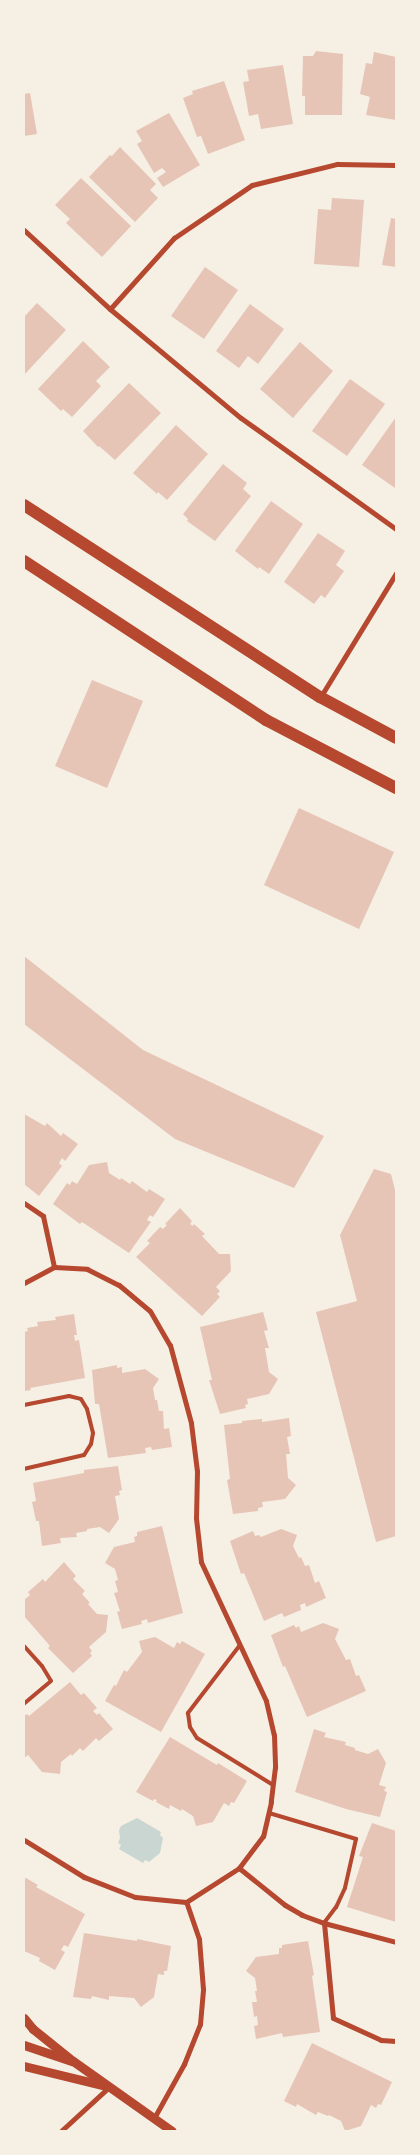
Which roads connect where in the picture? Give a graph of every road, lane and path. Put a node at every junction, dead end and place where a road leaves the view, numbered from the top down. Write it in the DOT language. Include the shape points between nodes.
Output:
graph roads {
  1 [pos="396,165"];
  2 [pos="24,230"];
  3 [pos="110,309"];
  4 [pos="24,504"];
  5 [pos="396,529"];
  6 [pos="24,561"];
  7 [pos="396,573"];
  8 [pos="320,697"];
  9 [pos="396,738"];
  10 [pos="396,788"];
  11 [pos="24,1203"];
  12 [pos="54,1268"];
  13 [pos="24,1283"];
  14 [pos="24,1405"];
  15 [pos="24,1469"];
  16 [pos="240,1644"];
  17 [pos="24,1646"];
  18 [pos="24,1704"];
  19 [pos="273,1784"];
  20 [pos="269,1813"];
  21 [pos="24,1840"];
  22 [pos="238,1868"];
  23 [pos="186,1902"];
  24 [pos="324,1923"];
  25 [pos="396,1942"];
  26 [pos="24,2018"];
  27 [pos="396,2041"];
  28 [pos="24,2045"];
  29 [pos="74,2061"];
  30 [pos="24,2066"];
  31 [pos="110,2086"];
  32 [pos="154,2118"];
  33 [pos="61,2131"];
  34 [pos="172,2131"];
  1 -- 3 [label="street" via="337,164 252,185 174,238"];
  2 -- 3 [label="street"];
  3 -- 5 [label="street" via="241,418"];
  4 -- 8 [label="main road"];
  6 -- 10 [label="main road" via="266,720"];
  7 -- 8 [label="street"];
  8 -- 9 [label="main road"];
  11 -- 12 [label="street" via="43,1216"];
  12 -- 13 [label="street"];
  12 -- 16 [label="street" via="87,1269 118,1285 150,1311 170,1345 191,1423 201,1562"];
  14 -- 15 [label="lane" via="69,1396 80,1399 87,1409 93,1433 84,1455"];
  16 -- 19 [label="street" via="266,1701 274,1735"];
  16 -- 19 [label="lane" via="188,1713 190,1727 197,1738"];
  17 -- 18 [label="lane" via="51,1681"];
  19 -- 20 [label="street"];
  20 -- 22 [label="street" via="263,1836"];
  20 -- 24 [label="lane" via="356,1839 345,1888"];
  21 -- 23 [label="street" via="84,1877 135,1897"];
  22 -- 23 [label="street"];
  22 -- 24 [label="street" via="285,1905"];
  23 -- 32 [label="street" via="200,1939 203,1989 200,2024 184,2064"];
  24 -- 25 [label="street"];
  24 -- 27 [label="street" via="333,2018 381,2040"];
  26 -- 29 [label="street"];
  28 -- 29 [label="street"];
  29 -- 31 [label="street"];
  30 -- 31 [label="street"];
  31 -- 32 [label="street"];
  31 -- 33 [label="street"];
  32 -- 34 [label="street"];
}
